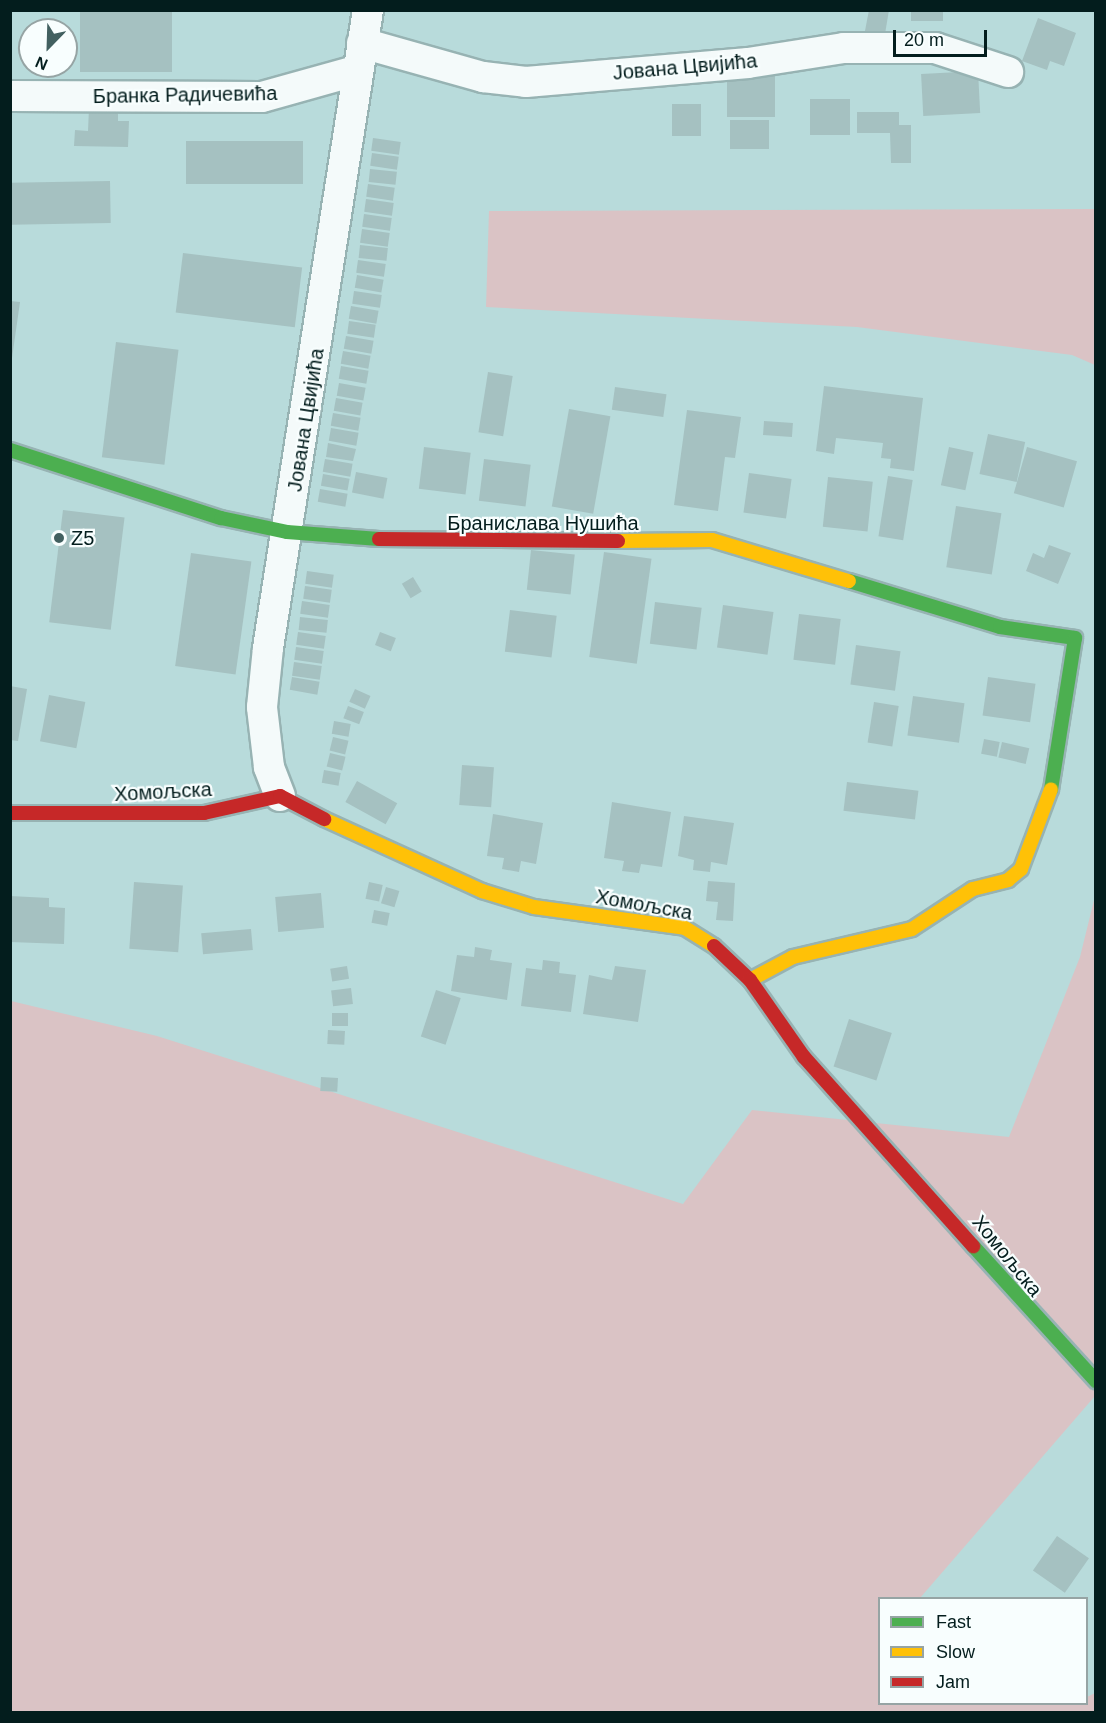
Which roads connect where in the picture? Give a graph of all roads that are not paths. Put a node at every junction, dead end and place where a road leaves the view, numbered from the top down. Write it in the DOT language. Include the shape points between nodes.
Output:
graph roads {
  1 [pos="368,10"];
  2 [pos="359,57"];
  3 [pos="1008,72"];
  4 [pos="10,96"];
  5 [pos="10,450"];
  6 [pos="287,532"];
  7 [pos="280,796"];
  8 [pos="10,813"];
  9 [pos="750,980"];
  10 [pos="1095,1381"];
  1 -- 2 [label="street, Јована Цвијића"];
  2 -- 3 [label="street, Јована Цвијића" via="526,82 748,63 844,48 935,48"];
  2 -- 4 [label="street, Бранка Радичевића" via="262,97"];
  2 -- 6 [label="street, Јована Цвијића"];
  5 -- 6 [label="street, Бранислава Нушића" via="221,518"];
  6 -- 7 [label="street, Јована Цвијића" via="262,707 269,767"];
  6 -- 9 [label="street, Бранислава Нушића" via="423,543 712,540 1000,627 1076,638 1048,808 1021,869 1008,880 973,889 912,929 793,957"];
  7 -- 8 [label="street, Хомољска" via="204,813"];
  7 -- 9 [label="street, Хомољска" via="425,869 482,891 534,907 685,928 708,940"];
  9 -- 10 [label="street, Хомољска" via="804,1057 947,1213 1046,1333"];
}
